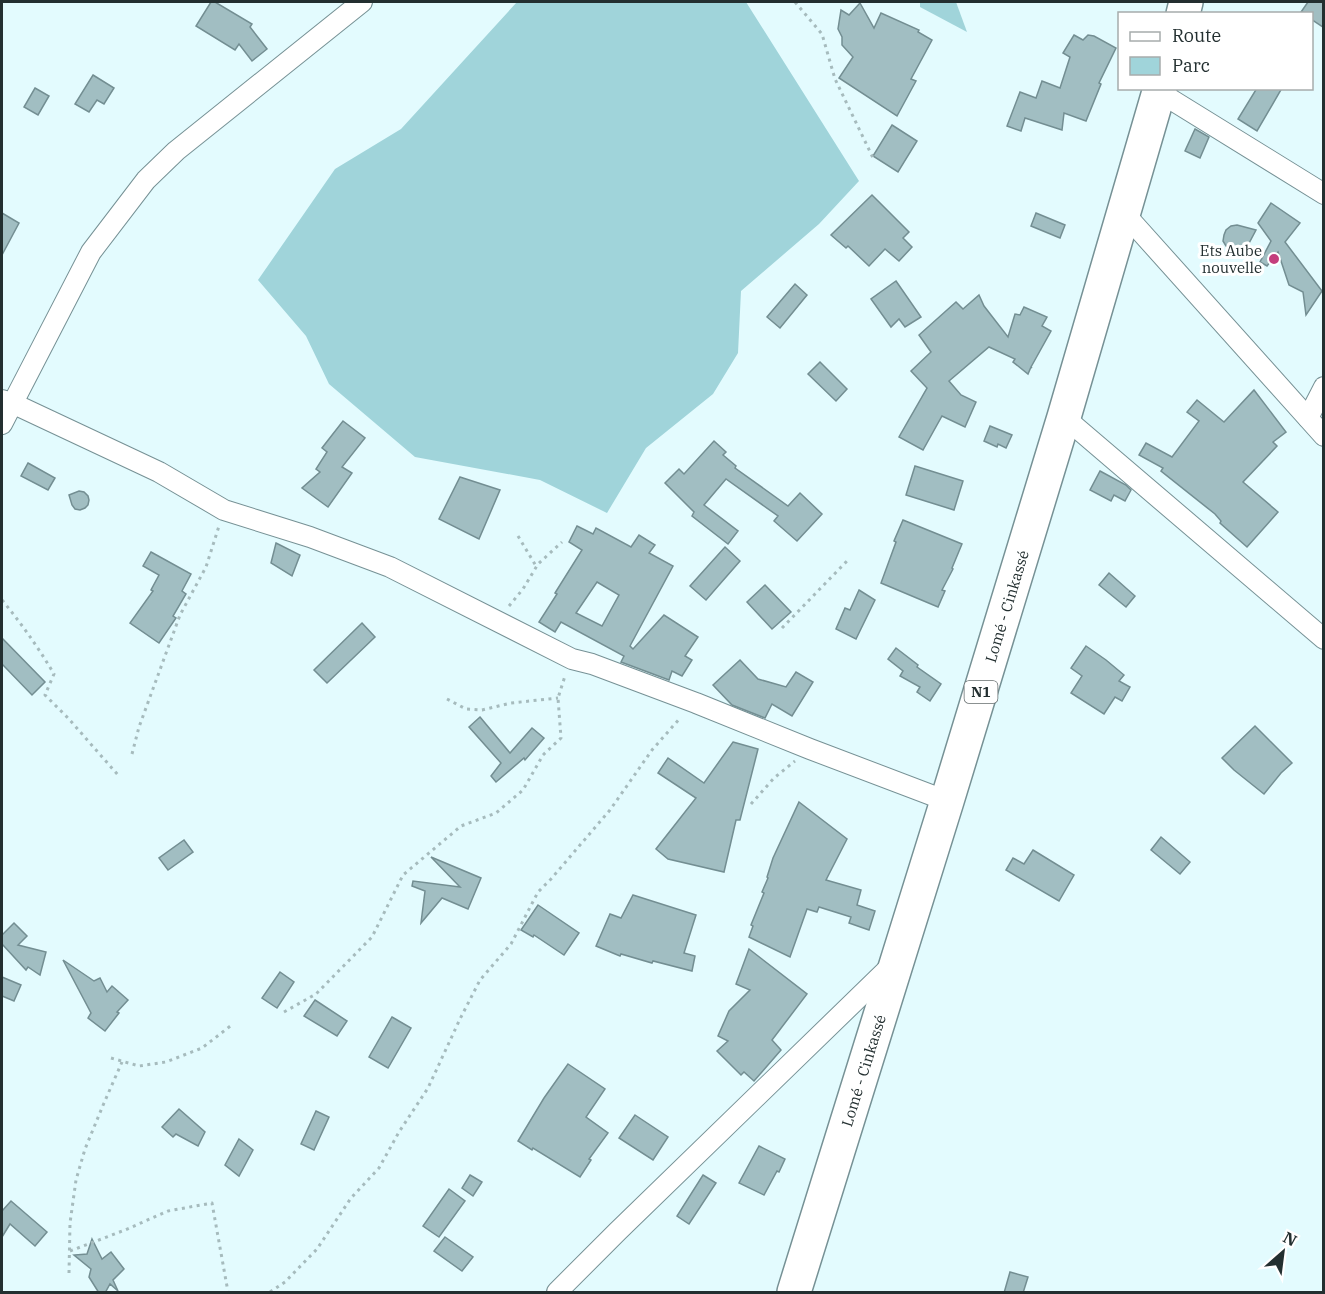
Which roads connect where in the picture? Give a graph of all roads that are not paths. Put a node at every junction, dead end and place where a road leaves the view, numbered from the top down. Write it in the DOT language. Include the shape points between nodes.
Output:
graph roads {
  1 [pos="362,2"];
  2 [pos="1160,90"];
  3 [pos="1323,194"];
  4 [pos="1124,213"];
  5 [pos="1323,387"];
  6 [pos="7,401"];
  7 [pos="1064,417"];
  8 [pos="1308,418"];
  9 [pos="2,424"];
  10 [pos="1323,436"];
  11 [pos="1323,639"];
  12 [pos="947,801"];
  13 [pos="897,960"];
  14 [pos="557,1293"];
  15 [pos="794,1293"];
  1 -- 6 [label="street" via="176,151 146,180 91,252"];
  2 -- 3 [label="street"];
  2 -- 4 [label="highway, Lomé - Cinkassé / N1"];
  4 -- 7 [label="highway, Lomé - Cinkassé / N1"];
  4 -- 8 [label="street"];
  5 -- 8 [label="street"];
  6 -- 9 [label="street"];
  6 -- 12 [label="street" via="159,471 224,510 390,567 573,659"];
  7 -- 11 [label="street"];
  7 -- 12 [label="highway, Lomé - Cinkassé / N1"];
  8 -- 10 [label="street"];
  12 -- 13 [label="highway, Lomé - Cinkassé / N1"];
  13 -- 14 [label="street"];
  13 -- 15 [label="highway, Lomé - Cinkassé / N1"];
}
